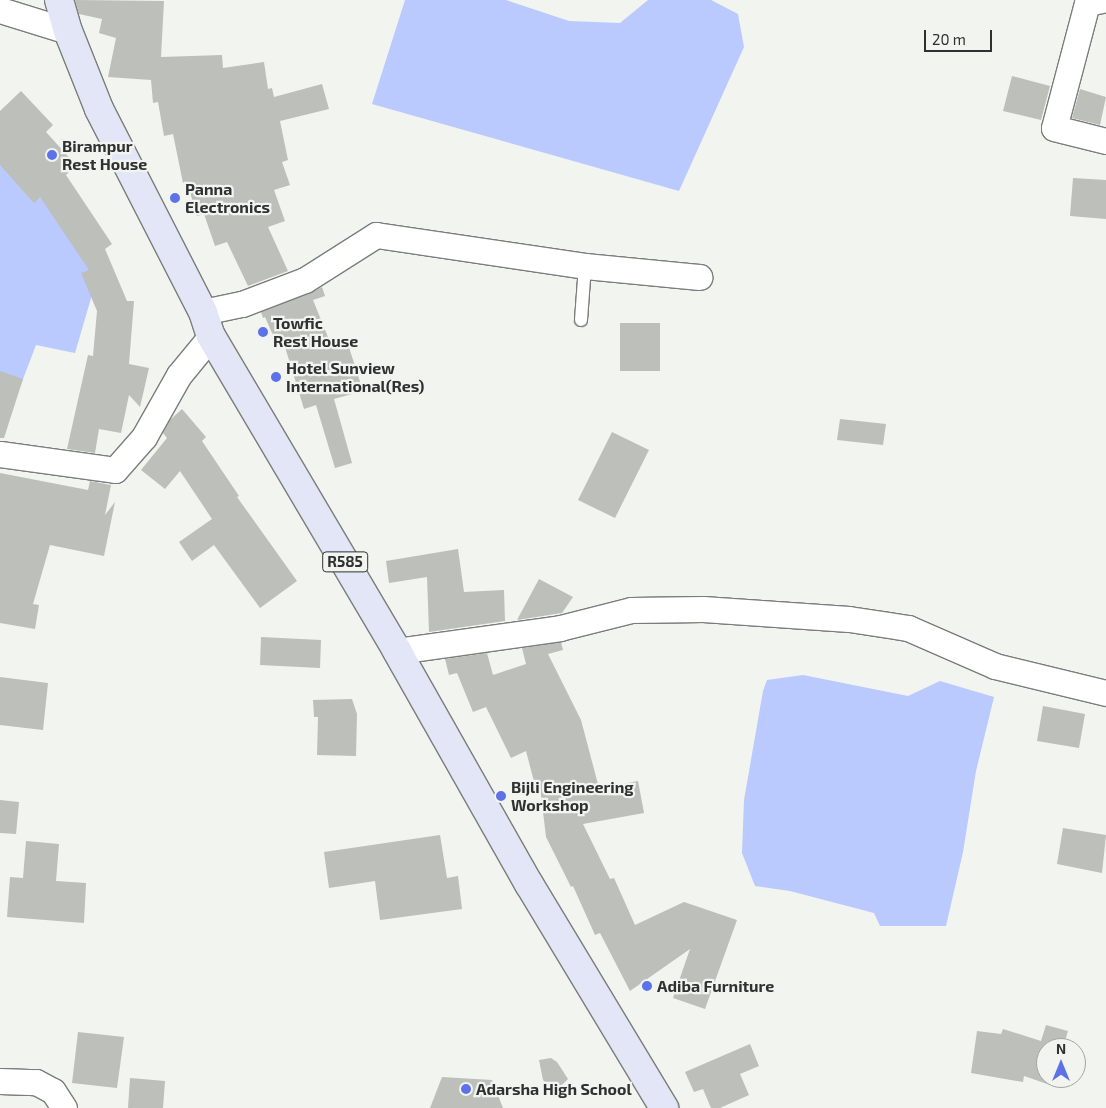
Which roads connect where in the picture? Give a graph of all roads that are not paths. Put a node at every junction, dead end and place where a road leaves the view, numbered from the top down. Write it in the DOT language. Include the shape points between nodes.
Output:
graph roads {
  1 [pos="60,0"];
  2 [pos="1102,0"];
  3 [pos="0,10"];
  4 [pos="68,31"];
  5 [pos="1106,141"];
  6 [pos="585,266"];
  7 [pos="699,277"];
  8 [pos="581,320"];
  9 [pos="207,324"];
  10 [pos="0,454"];
  11 [pos="398,651"];
  12 [pos="1106,693"];
  13 [pos="0,1081"];
  14 [pos="64,1108"];
  15 [pos="664,1108"];
  1 -- 4 [label="main road, R585"];
  2 -- 5 [label="street" via="1087,3 1054,128"];
  3 -- 4 [label="street"];
  4 -- 9 [label="main road, R585" via="99,109"];
  6 -- 7 [label="street"];
  6 -- 8 [label="lane"];
  6 -- 9 [label="street" via="376,235 305,280 242,304"];
  9 -- 10 [label="street" via="144,437 115,470"];
  9 -- 11 [label="main road, R585"];
  11 -- 12 [label="street" via="560,628 631,610 703,608 849,619 908,628 995,666"];
  11 -- 15 [label="main road, R585" via="529,884"];
  13 -- 14 [label="street" via="36,1082 53,1091"];
}
